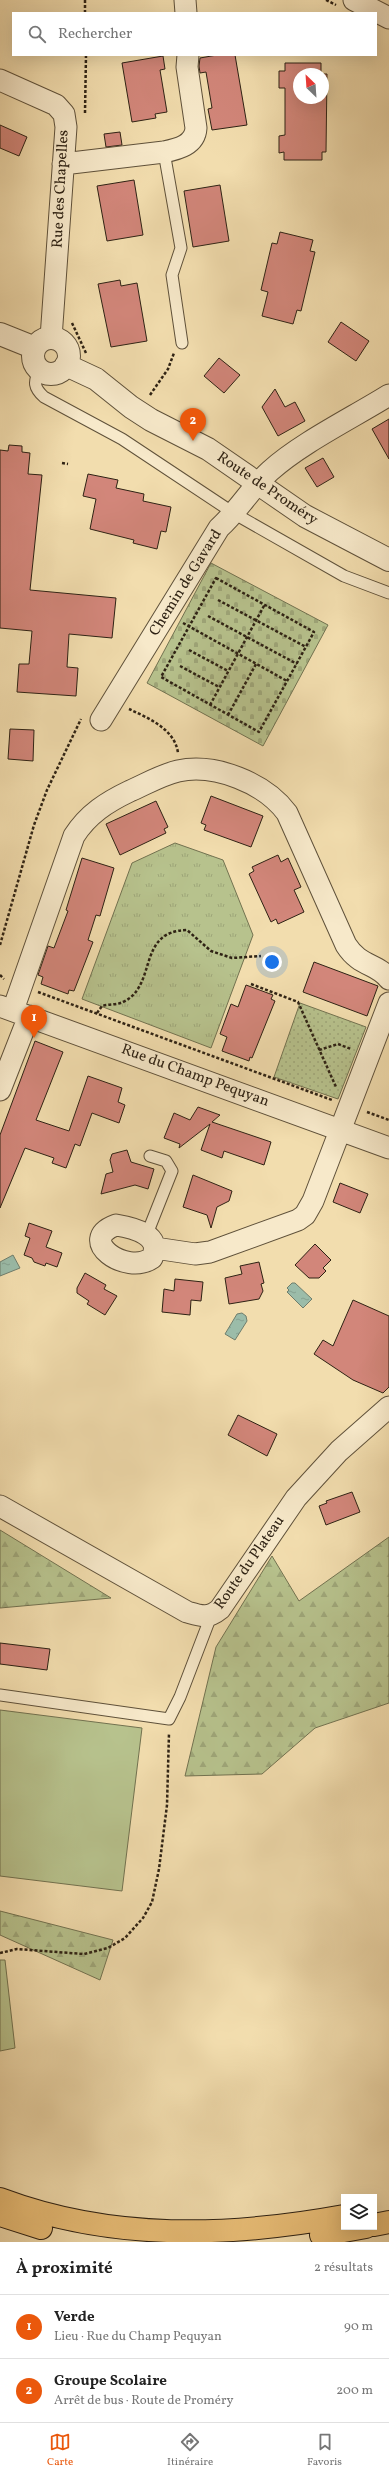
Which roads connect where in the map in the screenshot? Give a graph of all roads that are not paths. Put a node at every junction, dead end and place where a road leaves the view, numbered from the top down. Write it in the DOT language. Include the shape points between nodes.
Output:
graph roads {
  1 [pos="185,0"];
  2 [pos="354,0"];
  3 [pos="186,12"];
  4 [pos="389,18"];
  5 [pos="188,56"];
  6 [pos="0,80"];
  7 [pos="164,152"];
  8 [pos="63,164"];
  9 [pos="0,334"];
  10 [pos="43,343"];
  11 [pos="182,343"];
  12 [pos="66,365"];
  13 [pos="40,369"];
  14 [pos="389,395"];
  15 [pos="257,483"];
  16 [pos="235,514"];
  17 [pos="389,560"];
  18 [pos="389,593"];
  19 [pos="91,720"];
  20 [pos="389,979"];
  21 [pos="389,1003"];
  22 [pos="14,1011"];
  23 [pos="0,1090"];
  24 [pos="340,1129"];
  25 [pos="389,1148"];
  26 [pos="150,1156"];
  27 [pos="151,1241"];
  28 [pos="389,1407"];
  29 [pos="0,1506"];
  30 [pos="211,1616"];
  31 [pos="0,1695"];
  32 [pos="0,2199"];
  33 [pos="389,2207"];
  34 [pos="377,2209"];
  35 [pos="0,2215"];
  36 [pos="341,2216"];
  37 [pos="389,2222"];
  38 [pos="377,2224"];
  39 [pos="348,2230"];
  40 [pos="112,2242"];
  41 [pos="276,2242"];
  1 -- 3 [label="street"];
  2 -- 4 [label="street"];
  5 -- 7 [label="street" via="187,67 196,135 184,146"];
  6 -- 8 [label="street, Rue des Chapelles" via="56,105 64,114 66,127"];
  7 -- 8 [label="street"];
  7 -- 11 [label="lane" via="181,248 172,275"];
  8 -- 10 [label="street, Rue des Chapelles"];
  9 -- 10 [label="street"];
  10 -- 12 [label="street" via="60,340 69,356"];
  10 -- 13 [label="street" via="34,360"];
  12 -- 13 [label="street" via="54,373"];
  12 -- 15 [label="street, Route de Proméry" via="86,372 131,408 208,449"];
  13 -- 16 [label="lane" via="34,380 35,386 44,397 122,439"];
  14 -- 15 [label="street, Chemin de Gavard" via="286,458"];
  15 -- 16 [label="street, Chemin de Gavard"];
  15 -- 17 [label="street, Route de Proméry" via="305,516"];
  16 -- 18 [label="lane" via="344,576"];
  16 -- 19 [label="street, Chemin de Gavard" via="219,528 112,701"];
  20 -- 22 [label="street" via="385,973 359,961 346,946 287,813 280,804 229,774 198,770 180,771 166,774 106,803 83,822 74,836"];
  21 -- 24 [label="street" via="346,1105"];
  22 -- 23 [label="street"];
  22 -- 24 [label="street, Rue du Champ Pequyan"];
  24 -- 25 [label="street, Rue du Champ Pequyan"];
  24 -- 27 [label="street" via="313,1201 305,1215 298,1220 203,1254"];
  26 -- 27 [label="lane" via="166,1161 172,1172"];
  28 -- 30 [label="street, Route du Plateau" via="339,1451 296,1498 220,1609"];
  29 -- 30 [label="street, Route du Plateau" via="187,1612"];
  30 -- 31 [label="lane" via="169,1719"];
  32 -- 36 [label="highway" via="72,2220 169,2232 265,2229"];
  33 -- 34 [label="highway"];
  35 -- 40 [label="highway" via="54,2231"];
  37 -- 38 [label="highway"];
  39 -- 41 [label="highway"];
}
